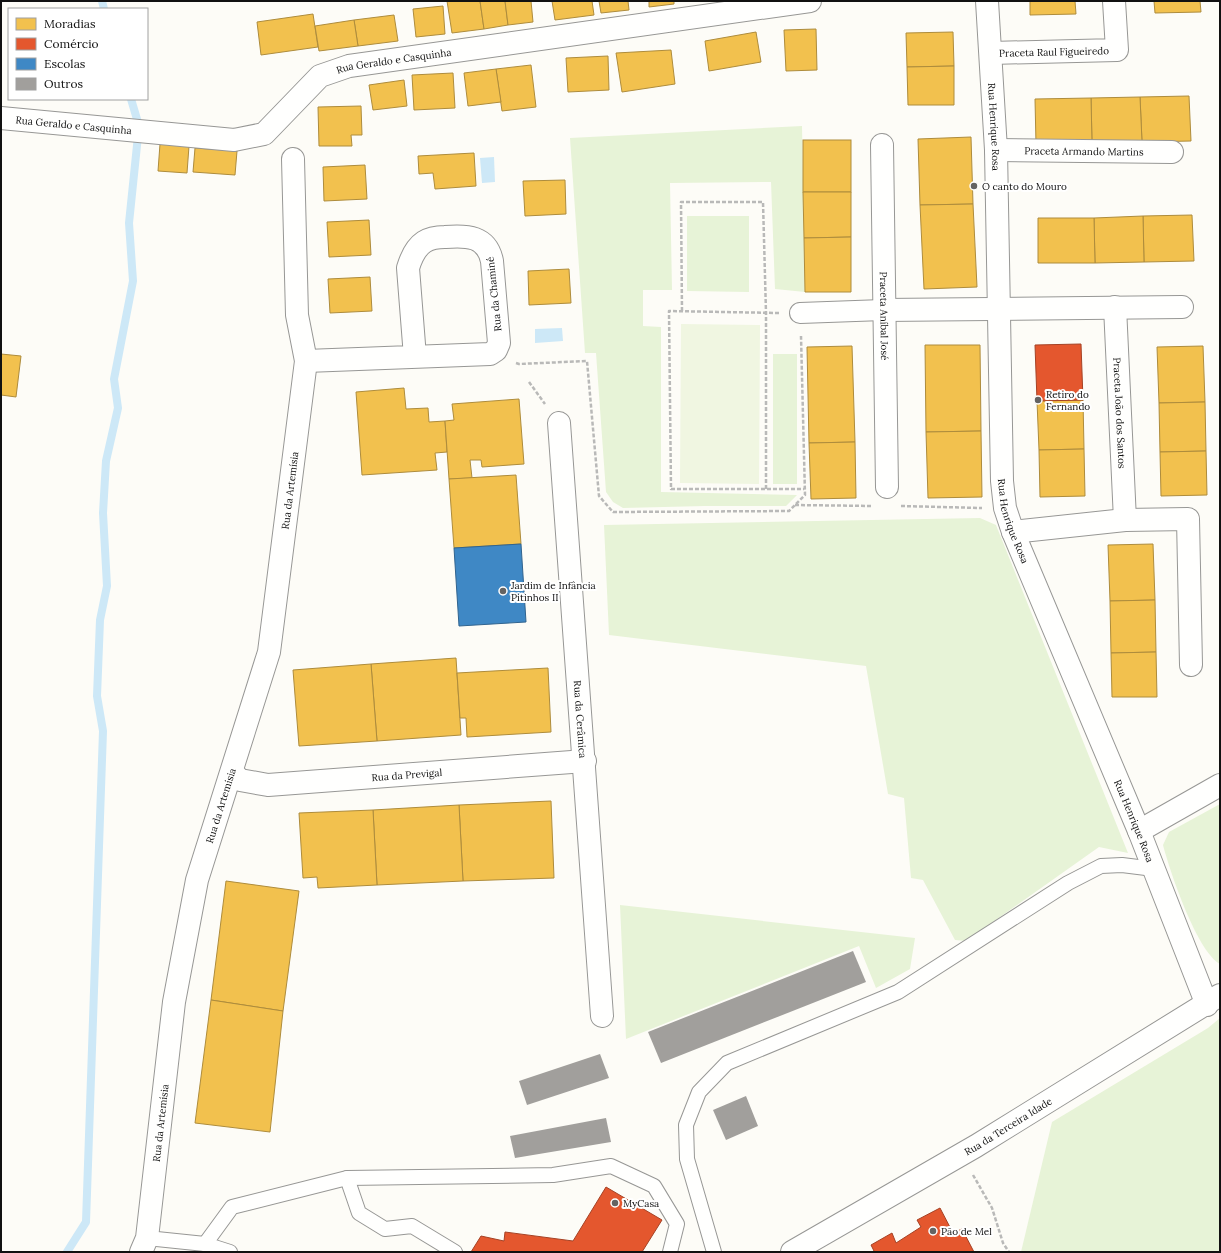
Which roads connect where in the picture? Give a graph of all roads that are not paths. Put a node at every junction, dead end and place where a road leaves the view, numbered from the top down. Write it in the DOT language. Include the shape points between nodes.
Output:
graph roads {
  1 [pos="810,1"];
  2 [pos="987,1"];
  3 [pos="1114,1"];
  4 [pos="991,53"];
  5 [pos="1,118"];
  6 [pos="882,146"];
  7 [pos="996,150"];
  8 [pos="1172,152"];
  9 [pos="293,159"];
  10 [pos="1115,307"];
  11 [pos="1182,307"];
  12 [pos="883,310"];
  13 [pos="999,310"];
  14 [pos="800,313"];
  15 [pos="415,357"];
  16 [pos="306,361"];
  17 [pos="559,423"];
  18 [pos="887,487"];
  19 [pos="1125,520"];
  20 [pos="1013,532"];
  21 [pos="1191,665"];
  22 [pos="585,761"];
  23 [pos="232,772"];
  24 [pos="1220,785"];
  25 [pos="1139,831"];
  26 [pos="1154,869"];
  27 [pos="1213,1000"];
  28 [pos="602,1016"];
  29 [pos="347,1178"];
  30 [pos="205,1244"];
  31 [pos="144,1245"];
  32 [pos="230,1252"];
  33 [pos="455,1252"];
  34 [pos="670,1252"];
  35 [pos="714,1252"];
  36 [pos="792,1252"];
  1 -- 5 [label="street, Rua Geraldo e Casquinha" via="349,66 320,76 264,134 234,140"];
  2 -- 4 [label="street, Rua Henrique Rosa"];
  3 -- 4 [label="street, Praceta Raul Figueiredo" via="1117,50"];
  4 -- 7 [label="street, Rua Henrique Rosa"];
  6 -- 12 [label="street, Praceta Aníbal José"];
  7 -- 8 [label="street, Praceta Armando Martins"];
  7 -- 13 [label="street, Rua Henrique Rosa"];
  9 -- 16 [label="street, Rua da Artemísia" via="297,315"];
  10 -- 11 [label="street"];
  10 -- 13 [label="street"];
  10 -- 19 [label="street, Praceta João dos Santos"];
  12 -- 13 [label="street"];
  12 -- 14 [label="street"];
  12 -- 18 [label="street, Praceta Aníbal José"];
  13 -- 20 [label="street, Rua Henrique Rosa" via="1002,481 1005,508"];
  15 -- 15 [label="street, Rua da Chaminé" via="490,354 498,346 491,256 484,245 474,238 464,235 430,239 419,247 410,260 408,268"];
  15 -- 16 [label="street, Rua da Chaminé"];
  16 -- 23 [label="street, Rua da Artemísia" via="269,652"];
  17 -- 22 [label="street, Rua da Cerâmica"];
  19 -- 20 [label="street"];
  19 -- 21 [label="street" via="1188,519"];
  20 -- 25 [label="street, Rua Henrique Rosa"];
  22 -- 23 [label="street, Rua da Previgal" via="268,786 240,780"];
  22 -- 28 [label="street, Rua da Cerâmica"];
  23 -- 31 [label="street, Rua da Artemísia" via="197,880 174,1002"];
  24 -- 25 [label="street"];
  25 -- 26 [label="street, Rua Henrique Rosa"];
  26 -- 27 [label="street, Rua Henrique Rosa"];
  26 -- 35 [label="lane" via="1122,865 1101,866 1068,883 898,992 727,1063 700,1092 686,1125 687,1159"];
  27 -- 36 [label="street, Rua da Terceira Idade" via="961,1154"];
  29 -- 30 [label="lane" via="232,1207"];
  29 -- 33 [label="lane" via="359,1213 385,1229 412,1226"];
  29 -- 34 [label="lane" via="553,1175 611,1166 654,1186 677,1224"];
  30 -- 31 [label="lane"];
  30 -- 32 [label="lane"];
}
